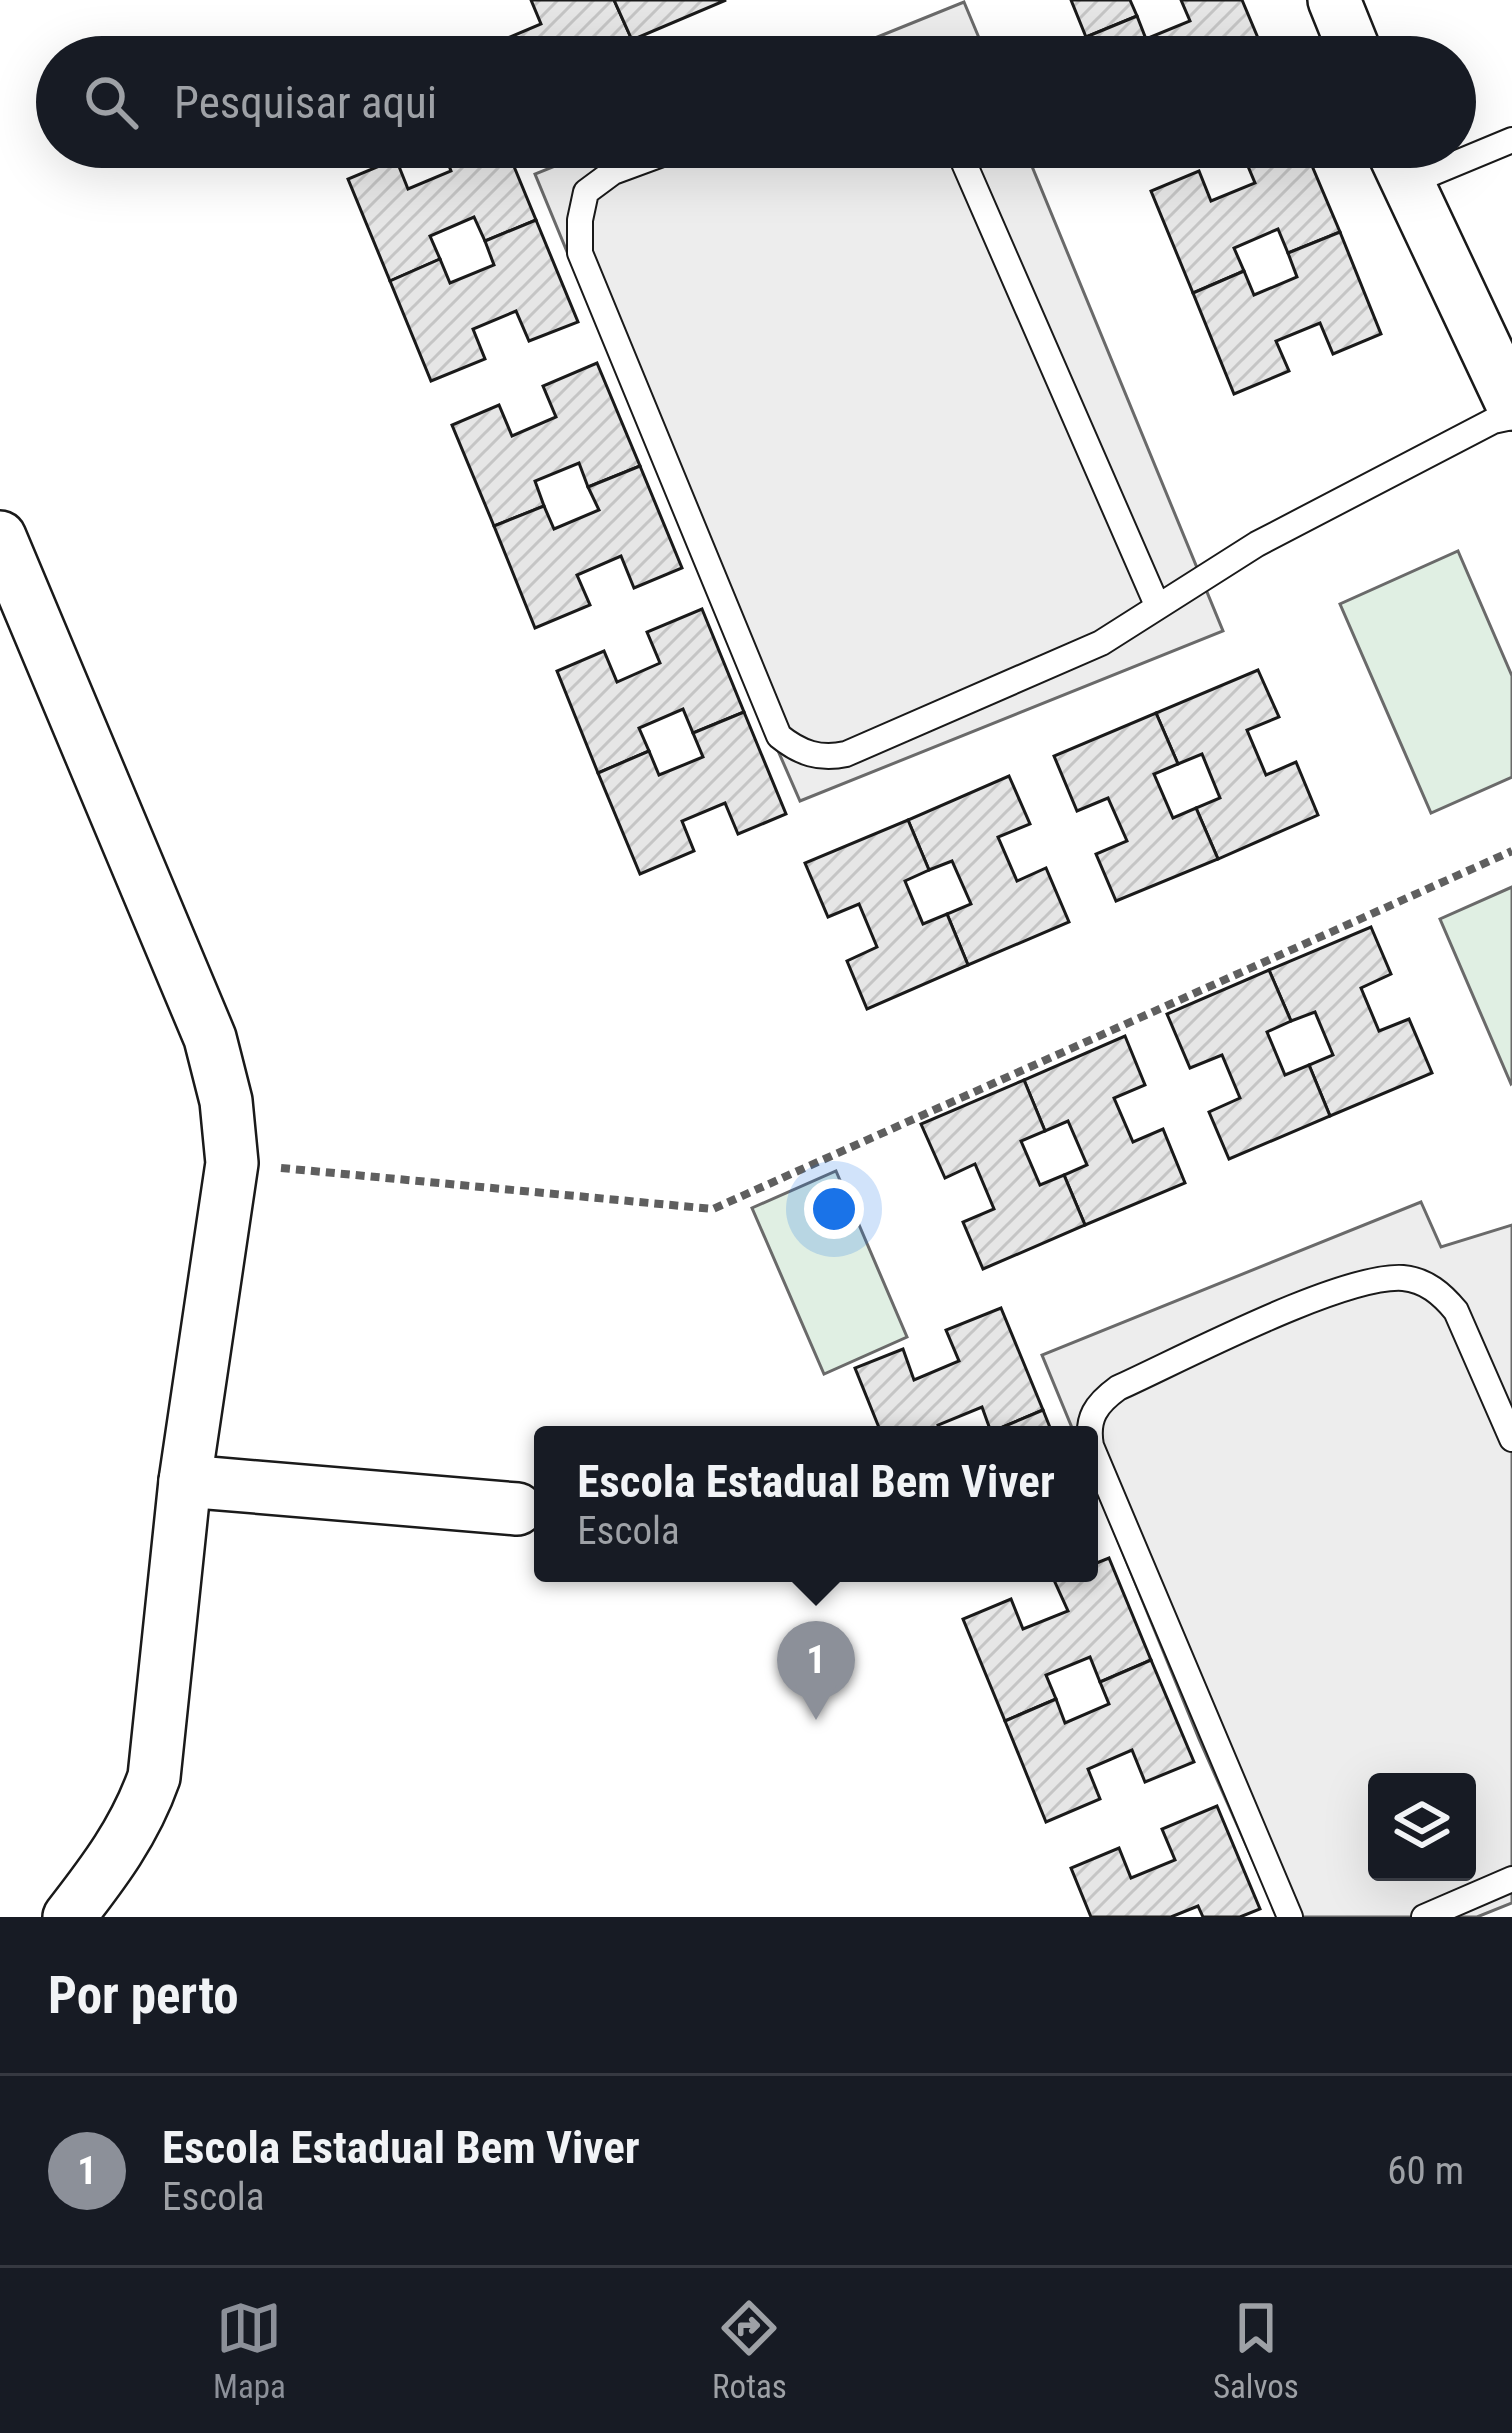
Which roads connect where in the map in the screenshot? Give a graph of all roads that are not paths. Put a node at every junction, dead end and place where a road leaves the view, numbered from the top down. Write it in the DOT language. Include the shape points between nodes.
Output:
graph roads {
  1 [pos="1334,0"];
  2 [pos="1349,36"];
  3 [pos="1512,140"];
  4 [pos="1476,148"];
  5 [pos="624,168"];
  6 [pos="966,168"];
  7 [pos="1399,168"];
  8 [pos="1512,404"];
  9 [pos="1512,417"];
  10 [pos="0,537"];
  11 [pos="1157,605"];
  12 [pos="1089,1426"];
  13 [pos="1512,1439"];
  14 [pos="1098,1463"];
  15 [pos="185,1481"];
  16 [pos="517,1509"];
  17 [pos="1512,1880"];
  18 [pos="69,1917"];
  19 [pos="1290,1917"];
  20 [pos="1424,1917"];
  1 -- 2 [label="street"];
  3 -- 4 [label="lane"];
  5 -- 11 [label="lane" via="586,192 580,253 779,736 795,750 846,754 1101,643"];
  6 -- 11 [label="lane"];
  7 -- 8 [label="street"];
  9 -- 11 [label="lane" via="1258,544"];
  10 -- 15 [label="street" via="203,1020 226,1101 232,1163"];
  12 -- 13 [label="lane" via="1118,1388 1310,1302 1404,1278 1442,1294 1456,1311"];
  14 -- 19 [label="lane"];
  15 -- 16 [label="street"];
  15 -- 18 [label="street" via="154,1777 118,1852"];
  17 -- 20 [label="lane"];
}
